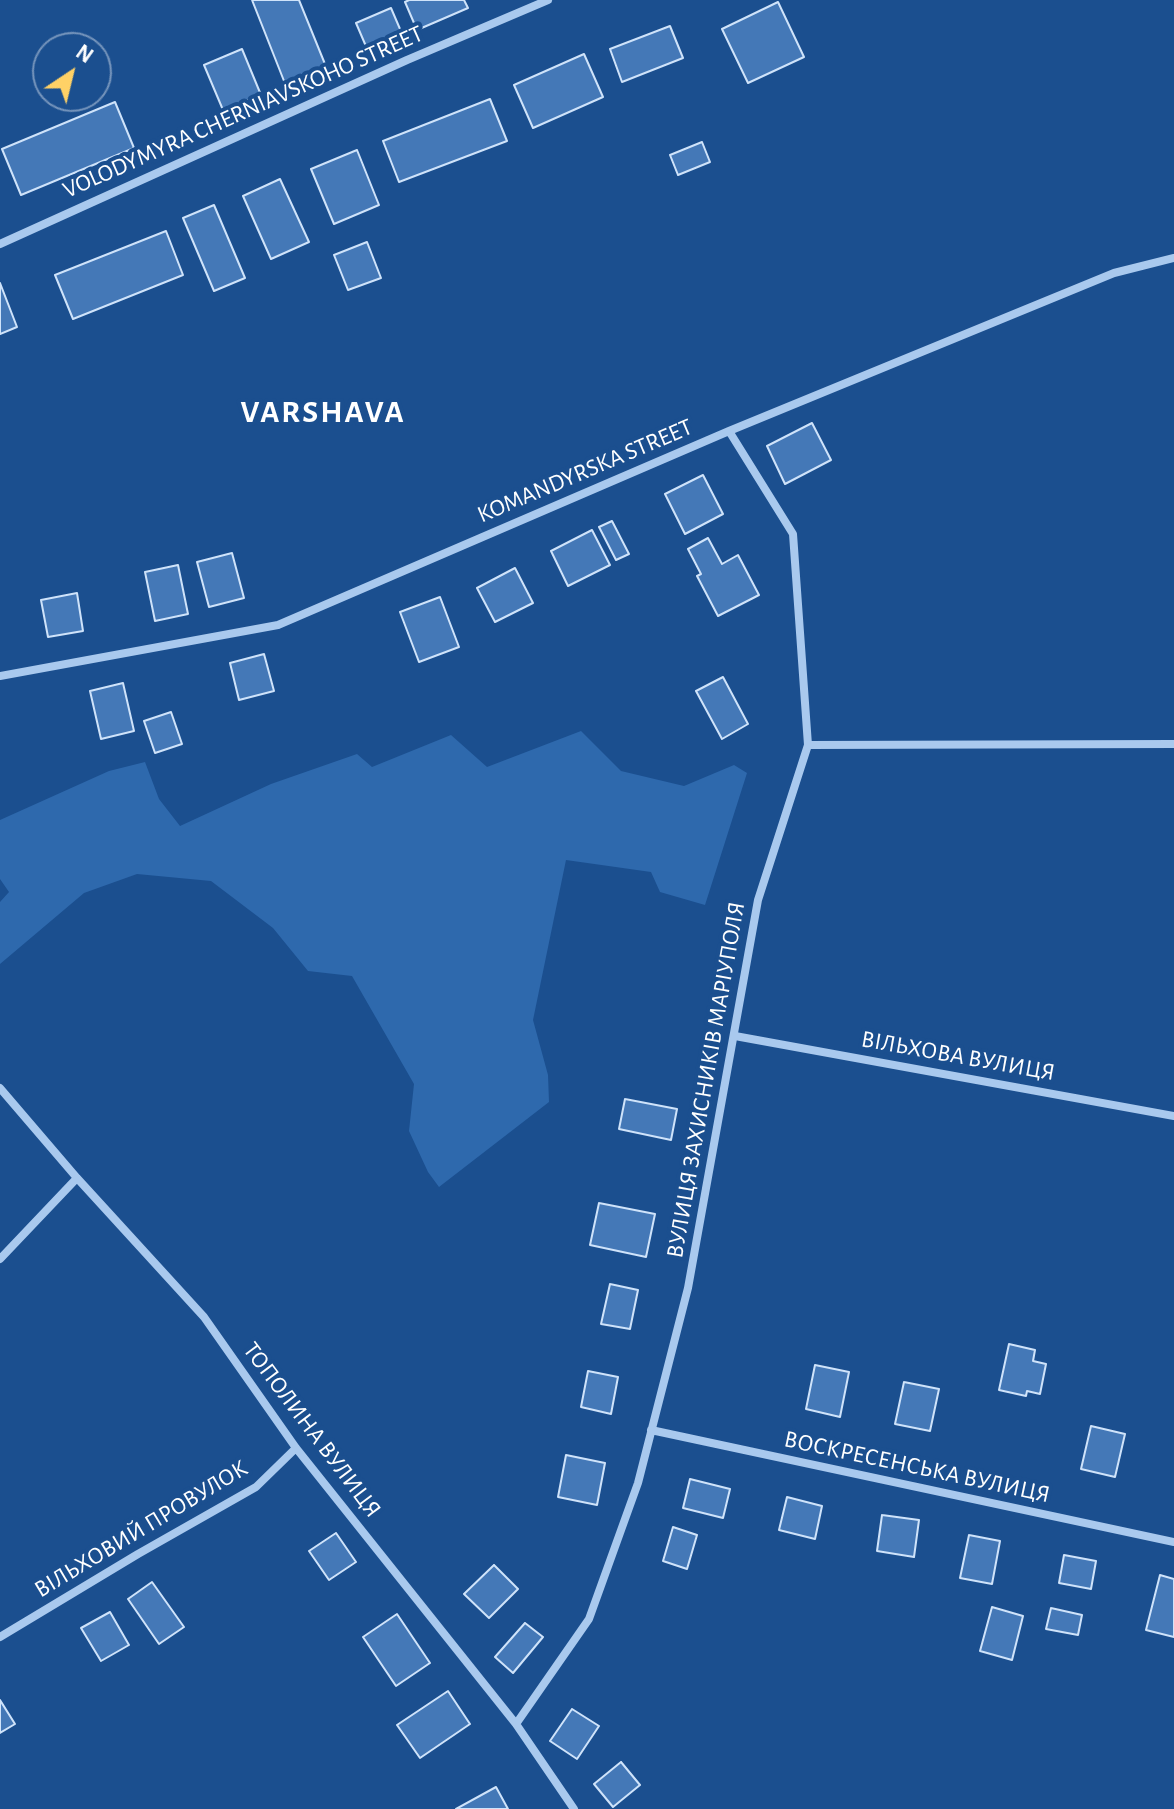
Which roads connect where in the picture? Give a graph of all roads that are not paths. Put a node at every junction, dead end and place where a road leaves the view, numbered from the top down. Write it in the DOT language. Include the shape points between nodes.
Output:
graph roads {
  1 [pos="548,0"];
  2 [pos="0,244"];
  3 [pos="1174,258"];
  4 [pos="729,431"];
  5 [pos="0,676"];
  6 [pos="1174,744"];
  7 [pos="808,745"];
  8 [pos="735,1036"];
  9 [pos="0,1088"];
  10 [pos="1174,1116"];
  11 [pos="77,1178"];
  12 [pos="0,1259"];
  13 [pos="651,1430"];
  14 [pos="296,1448"];
  15 [pos="1174,1542"];
  16 [pos="0,1637"];
  17 [pos="516,1724"];
  18 [pos="574,1809"];
  1 -- 2 [label="street, VOLODYMYRA CHERNIAVSKOHO STREET"];
  3 -- 4 [label="street, KOMANDYRSKA STREET" via="1114,273"];
  4 -- 5 [label="street, KOMANDYRSKA STREET" via="278,625"];
  4 -- 7 [label="street, ВУЛИЦЯ ЗАХИСНИКІВ МАРІУПОЛЯ" via="793,534"];
  6 -- 7 [label="street"];
  7 -- 8 [label="street, ВУЛИЦЯ ЗАХИСНИКІВ МАРІУПОЛЯ" via="758,900"];
  8 -- 10 [label="street, ВІЛЬХОВА ВУЛИЦЯ"];
  8 -- 13 [label="street, ВУЛИЦЯ ЗАХИСНИКІВ МАРІУПОЛЯ" via="688,1288"];
  9 -- 11 [label="street, ТОПОЛИНА ВУЛИЦЯ"];
  11 -- 12 [label="street"];
  11 -- 14 [label="street, ТОПОЛИНА ВУЛИЦЯ" via="204,1317"];
  13 -- 15 [label="street, ВОСКРЕСЕНСЬКА ВУЛИЦЯ"];
  13 -- 17 [label="street, ВУЛИЦЯ ЗАХИСНИКІВ МАРІУПОЛЯ" via="638,1483 589,1619"];
  14 -- 16 [label="street, ВІЛЬХОВИЙ ПРОВУЛОК" via="256,1487"];
  14 -- 17 [label="street, ТОПОЛИНА ВУЛИЦЯ"];
  17 -- 18 [label="street, ТОПОЛИНА ВУЛИЦЯ"];
}
